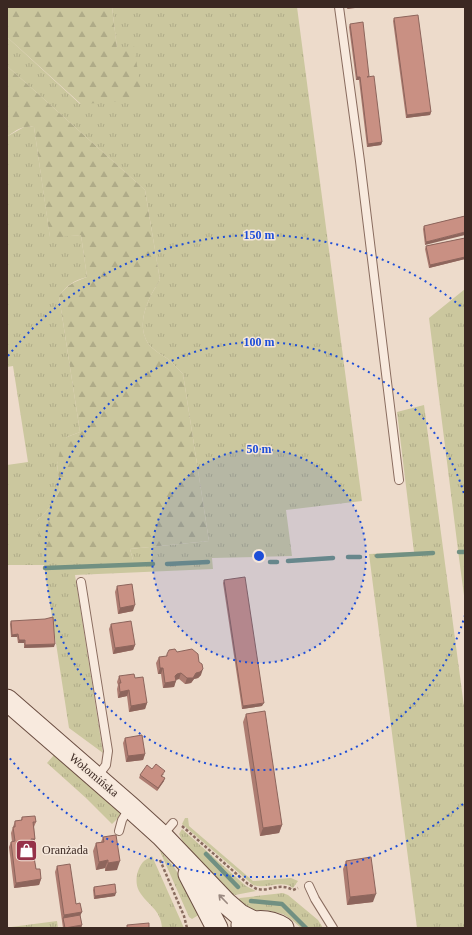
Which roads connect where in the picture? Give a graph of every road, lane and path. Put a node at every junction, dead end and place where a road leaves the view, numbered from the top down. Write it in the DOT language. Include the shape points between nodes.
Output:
graph roads {
  1 [pos="338,7"];
  2 [pos="399,480"];
  3 [pos="81,582"];
  4 [pos="7,700"];
  5 [pos="97,777"];
  6 [pos="130,807"];
  7 [pos="167,829"];
  8 [pos="119,831"];
  9 [pos="169,857"];
  10 [pos="309,886"];
  11 [pos="246,925"];
  12 [pos="187,928"];
  13 [pos="217,928"];
  14 [pos="283,928"];
  15 [pos="333,928"];
  1 -- 2 [label="lane" via="361,168"];
  3 -- 5 [label="lane" via="108,751 106,765"];
  4 -- 5 [label="main road, Wołomińska"];
  5 -- 6 [label="main road, Wołomińska"];
  6 -- 7 [label="main road, Wołomińska"];
  6 -- 8 [label="lane"];
  7 -- 9 [label="main road, Wołomińska"];
  7 -- 10 [label="path" via="183,826 248,884 256,888 280,886 293,890"];
  11 -- 9 [label="main road, Wołomińska, one-way" via="240,915"];
  9 -- 12 [label="path"];
  9 -- 13 [label="main road, Wołomińska"];
  10 -- 15 [label="lane"];
  11 -- 14 [label="main road" via="266,921"];
}
